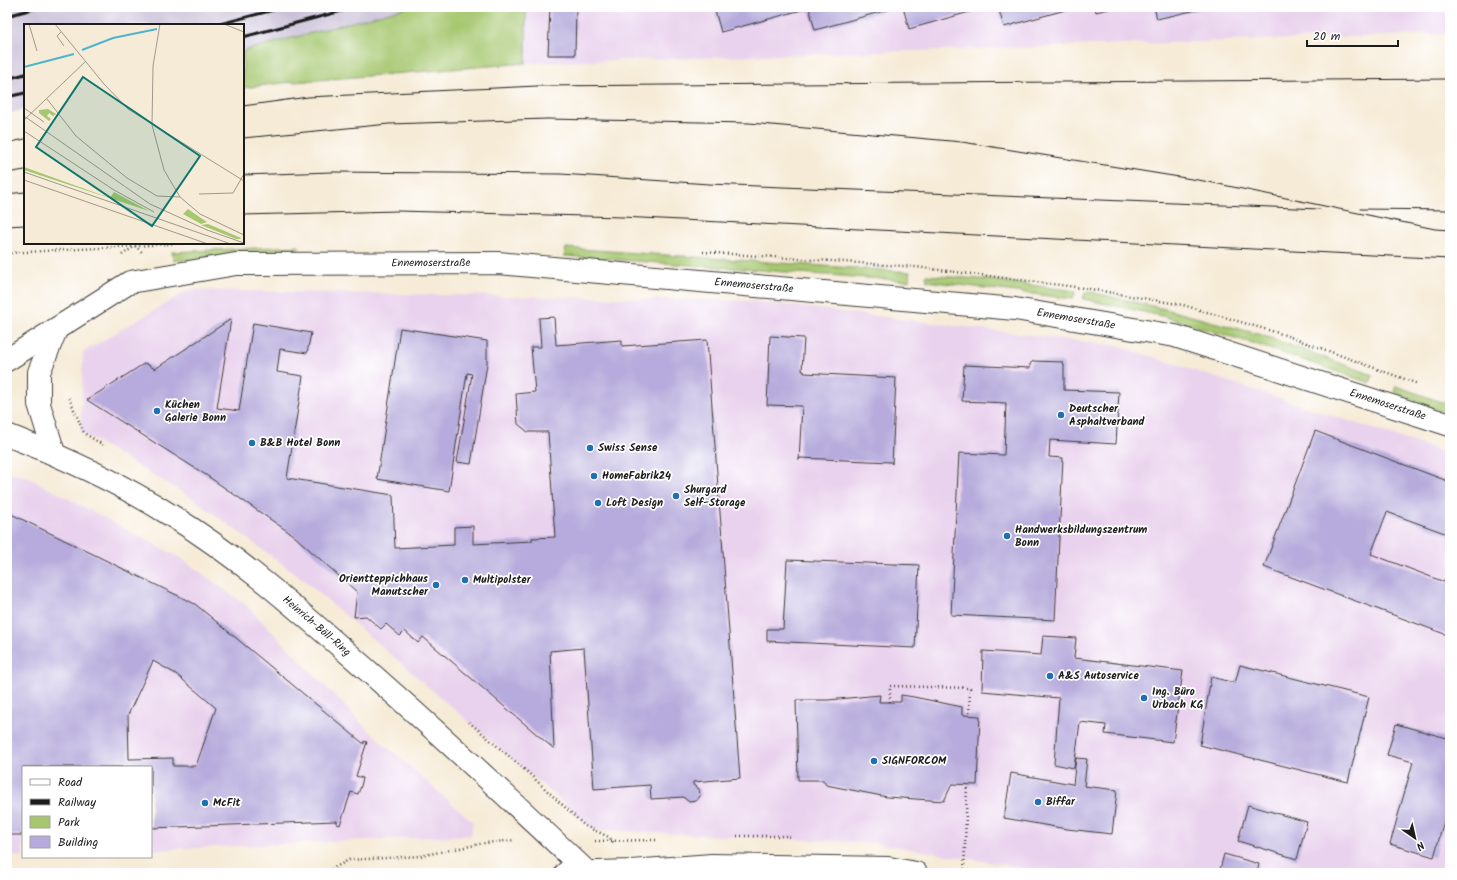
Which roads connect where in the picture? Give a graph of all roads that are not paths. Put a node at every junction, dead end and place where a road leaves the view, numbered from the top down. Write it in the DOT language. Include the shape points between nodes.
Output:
graph roads {
  1 [pos="56,330"];
  2 [pos="7,360"];
  3 [pos="1450,425"];
  4 [pos="7,435"];
  5 [pos="54,453"];
  6 [pos="709,869"];
  7 [pos="588,872"];
  8 [pos="566,873"];
  9 [pos="916,873"];
  1 -- 2 [label="street, Ennemoserstraße"];
  1 -- 3 [label="street, Ennemoserstraße" via="130,282 236,264 498,263 1015,309 1175,336"];
  1 -- 5 [label="street" via="39,372 39,404"];
  4 -- 5 [label="street, Heinrich-Böll-Ring"];
  5 -- 7 [label="street, Heinrich-Böll-Ring" via="171,515 224,550 275,590 384,685"];
  6 -- 7 [label="street"];
  6 -- 9 [label="street" via="889,868"];
  7 -- 8 [label="street"];
}
